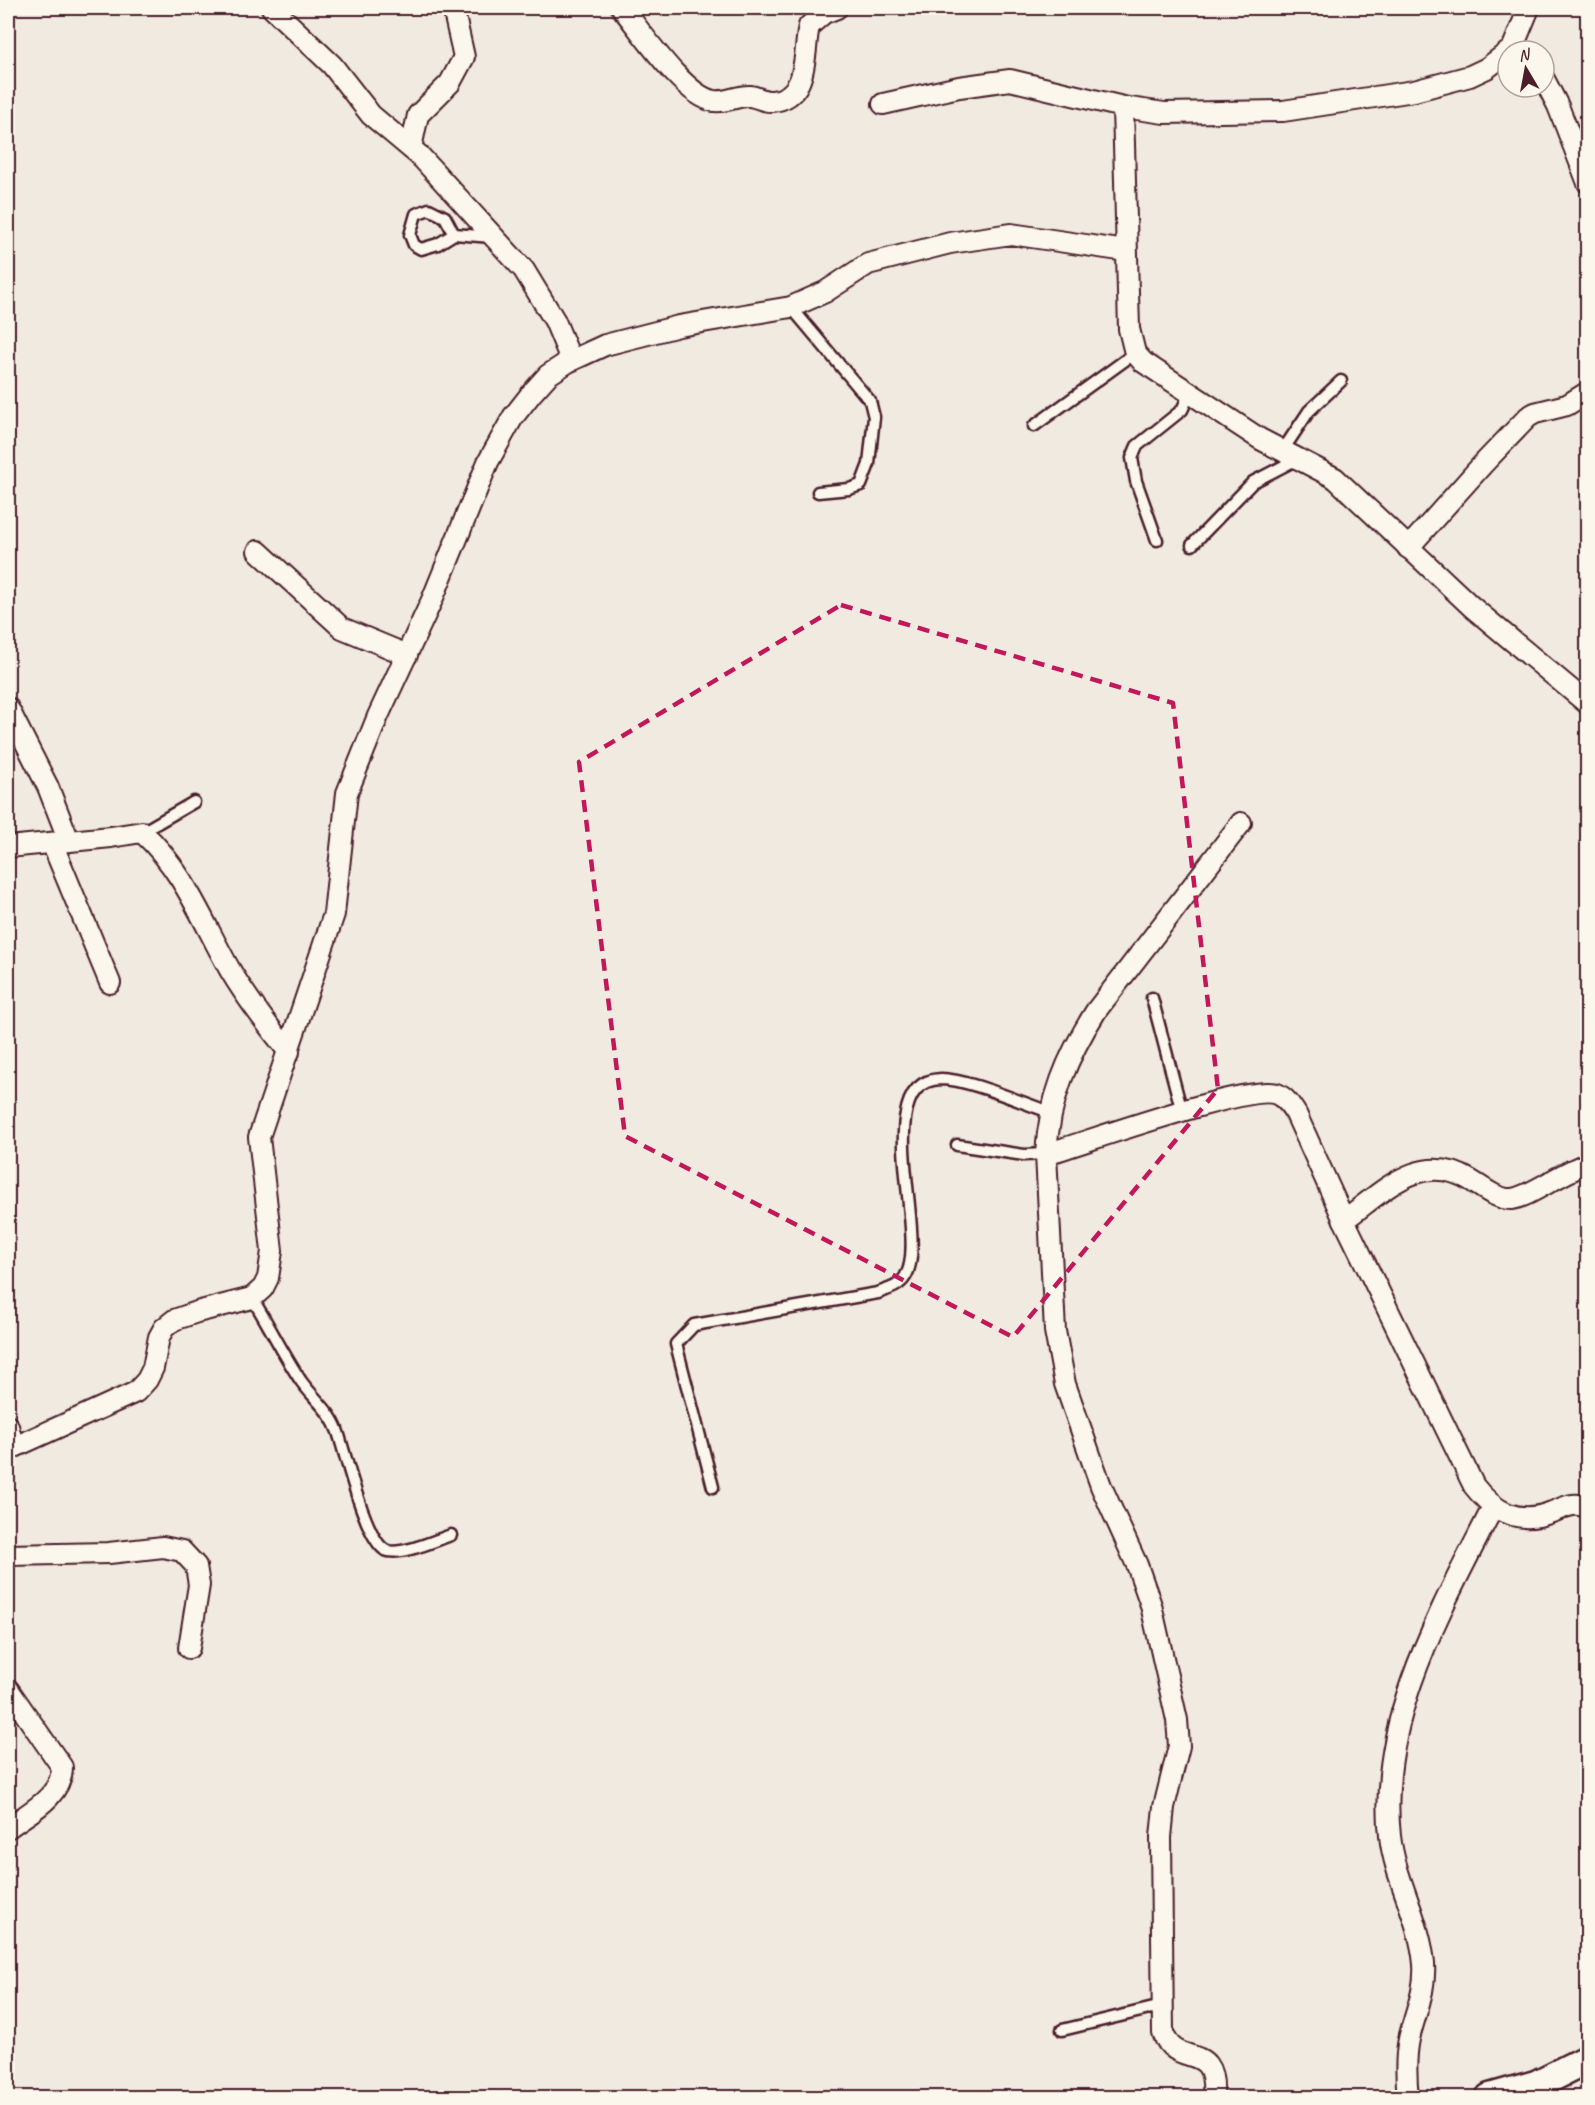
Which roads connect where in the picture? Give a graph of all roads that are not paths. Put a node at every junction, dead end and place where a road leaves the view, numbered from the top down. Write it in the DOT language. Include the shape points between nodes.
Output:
graph roads {
  1 [pos="272,8"];
  2 [pos="453,8"];
  3 [pos="622,8"];
  4 [pos="837,8"];
  5 [pos="1523,11"];
  6 [pos="1515,39"];
  7 [pos="1496,62"];
  8 [pos="1554,99"];
  9 [pos="883,104"];
  10 [pos="1123,108"];
  11 [pos="411,148"];
  12 [pos="1587,183"];
  13 [pos="454,234"];
  14 [pos="494,237"];
  15 [pos="1126,251"];
  16 [pos="791,307"];
  17 [pos="1135,353"];
  18 [pos="571,360"];
  19 [pos="1341,381"];
  20 [pos="1587,392"];
  21 [pos="1190,393"];
  22 [pos="1034,426"];
  23 [pos="1291,454"];
  24 [pos="818,492"];
  25 [pos="1157,540"];
  26 [pos="1192,545"];
  27 [pos="1408,548"];
  28 [pos="258,551"];
  29 [pos="407,655"];
  30 [pos="1587,704"];
  31 [pos="8,708"];
  32 [pos="194,802"];
  33 [pos="1241,823"];
  34 [pos="142,832"];
  35 [pos="61,842"];
  36 [pos="8,847"];
  37 [pos="110,983"];
  38 [pos="1152,998"];
  39 [pos="289,1052"];
  40 [pos="1050,1112"];
  41 [pos="1182,1112"];
  42 [pos="957,1145"];
  43 [pos="1046,1154"];
  44 [pos="1587,1164"];
  45 [pos="1344,1220"];
  46 [pos="252,1298"];
  47 [pos="8,1426"];
  48 [pos="10,1448"];
  49 [pos="713,1487"];
  50 [pos="1493,1507"];
  51 [pos="1587,1508"];
  52 [pos="451,1535"];
  53 [pos="8,1555"];
  54 [pos="189,1648"];
  55 [pos="8,1689"];
  56 [pos="8,1828"];
  57 [pos="1162,2006"];
  58 [pos="1062,2030"];
  59 [pos="1587,2059"];
  60 [pos="1213,2097"];
  61 [pos="1408,2097"];
  62 [pos="1490,2097"];
  1 -- 11 [label="street" via="332,65 371,115"];
  2 -- 11 [label="street" via="464,49 462,64 450,83 418,115"];
  3 -- 4 [label="street" via="686,84 707,100 717,102 752,96 769,102 785,96 803,76 809,26"];
  5 -- 6 [label="street"];
  7 -- 10 [label="street" via="1470,76 1414,91 1321,106 1233,113 1164,113"];
  8 -- 12 [label="street"];
  9 -- 10 [label="street" via="1010,80"];
  10 -- 15 [label="street"];
  11 -- 14 [label="street"];
  13 -- 14 [label="lane"];
  14 -- 18 [label="street" via="530,277"];
  15 -- 16 [label="street" via="1011,234 950,243 868,264 825,292"];
  15 -- 17 [label="street" via="1129,329"];
  16 -- 18 [label="street" via="679,326 605,345"];
  16 -- 24 [label="lane" via="861,389 870,401 874,417 861,485"];
  17 -- 21 [label="street"];
  17 -- 22 [label="lane"];
  18 -- 29 [label="street" via="548,375 513,417 488,462"];
  19 -- 23 [label="lane" via="1309,411"];
  20 -- 27 [label="street" via="1567,405 1528,417"];
  21 -- 23 [label="street" via="1260,439"];
  21 -- 25 [label="lane" via="1182,410 1137,446 1132,458"];
  23 -- 26 [label="lane" via="1253,482"];
  23 -- 27 [label="street" via="1335,478"];
  27 -- 30 [label="street"];
  28 -- 29 [label="street" via="342,628"];
  29 -- 39 [label="street" via="347,793 334,914"];
  31 -- 35 [label="street" via="48,787"];
  32 -- 34 [label="lane"];
  33 -- 40 [label="street" via="1096,1011 1068,1062"];
  34 -- 35 [label="street"];
  34 -- 39 [label="street" via="167,858 231,972"];
  35 -- 36 [label="street"];
  35 -- 37 [label="street"];
  38 -- 41 [label="lane"];
  39 -- 46 [label="street" via="259,1137 272,1251 268,1278"];
  40 -- 43 [label="street"];
  40 -- 49 [label="lane" via="953,1080 926,1082 916,1088 910,1097 905,1128 911,1247 905,1278 897,1286 878,1293 694,1325 676,1344"];
  41 -- 43 [label="street"];
  41 -- 45 [label="street" via="1252,1094 1277,1094 1296,1114"];
  42 -- 43 [label="lane" via="1024,1155"];
  43 -- 57 [label="street" via="1055,1331 1065,1384 1101,1486 1151,1605 1177,1720 1179,1746 1161,1837"];
  44 -- 45 [label="street" via="1513,1199 1496,1195 1461,1174 1436,1168 1419,1170"];
  45 -- 50 [label="street" via="1459,1458 1474,1486"];
  46 -- 48 [label="street" via="174,1320 159,1337 153,1368 136,1392"];
  46 -- 52 [label="lane" via="301,1380 330,1415 359,1501 380,1545 387,1551 405,1550"];
  47 -- 48 [label="street"];
  50 -- 51 [label="street" via="1526,1518 1549,1514 1571,1504"];
  50 -- 61 [label="street" via="1414,1672 1390,1774 1391,1840 1417,1927 1425,1982 1406,2056"];
  53 -- 54 [label="street" via="109,1553 163,1547 182,1551 196,1566 199,1585"];
  55 -- 56 [label="street" via="59,1762 62,1776 55,1792"];
  57 -- 58 [label="lane"];
  57 -- 60 [label="street" via="1167,2044 1209,2065 1214,2077"];
  59 -- 62 [label="main road" via="1536,2085"];
}
